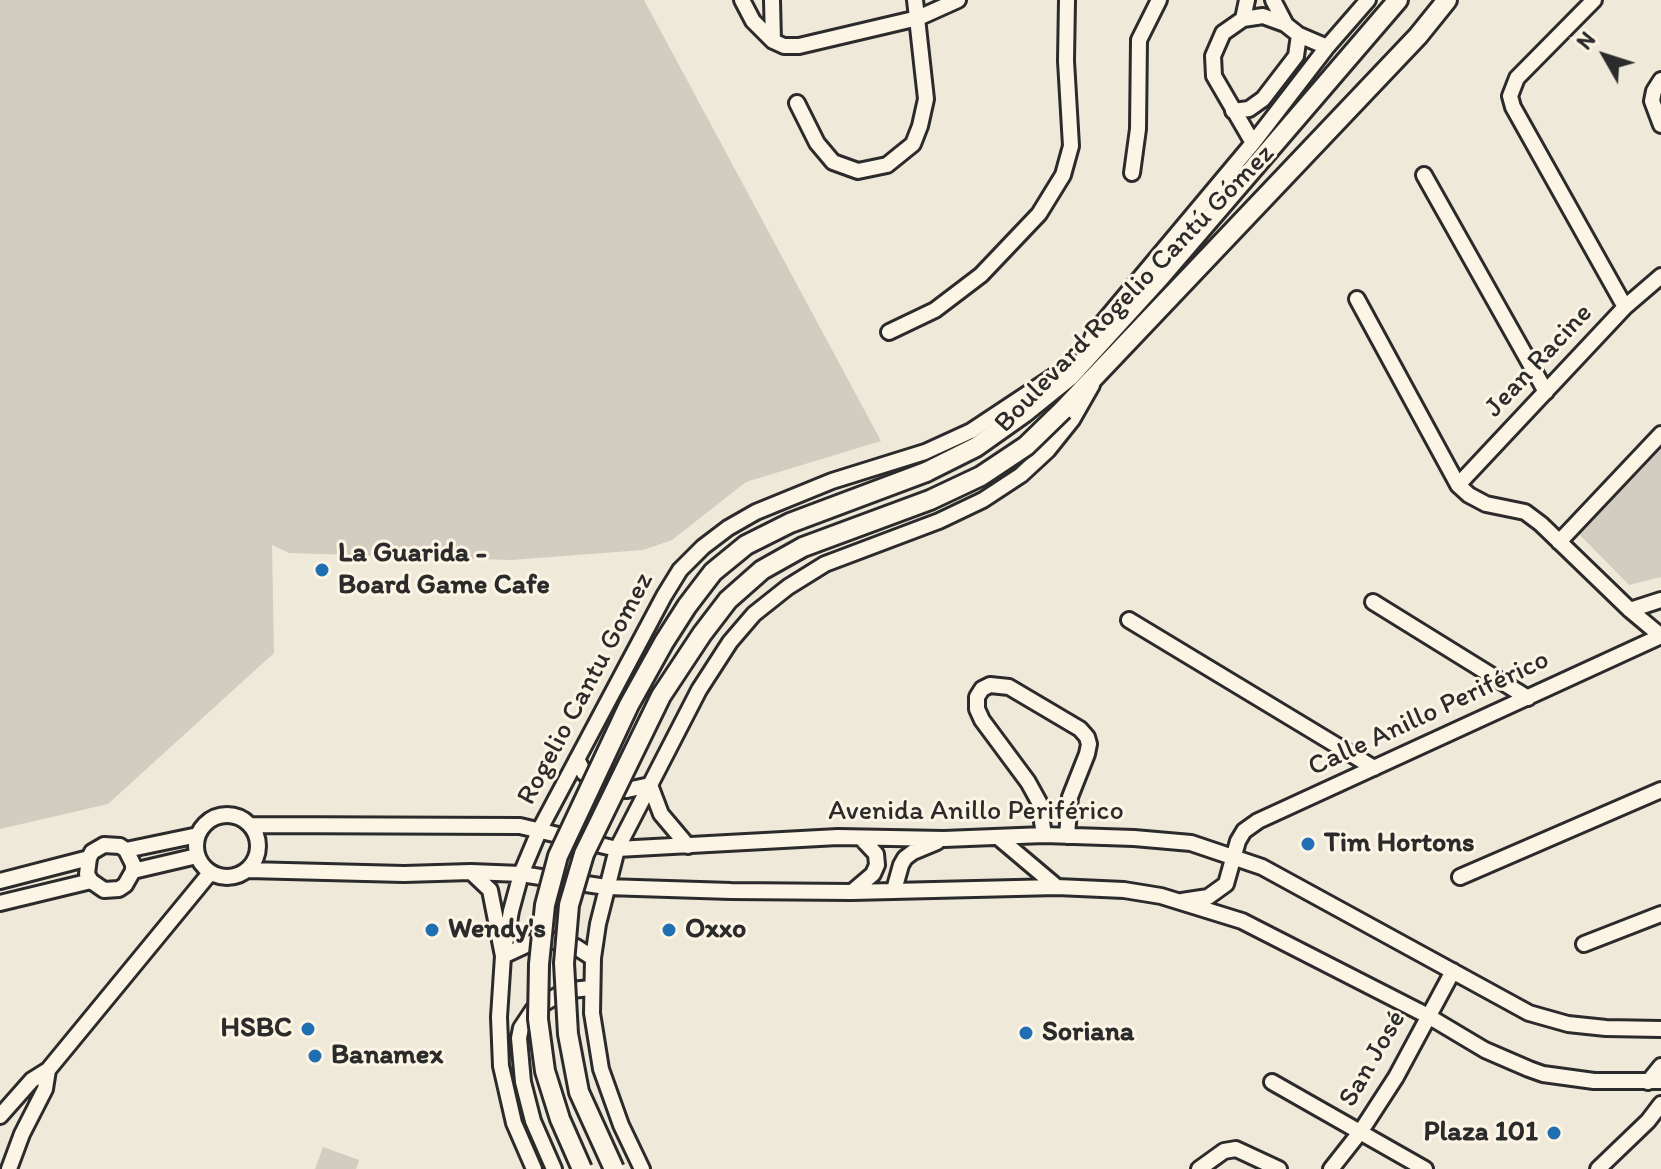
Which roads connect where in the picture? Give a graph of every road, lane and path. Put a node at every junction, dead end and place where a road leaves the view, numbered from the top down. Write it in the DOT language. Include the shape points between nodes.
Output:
graph roads {
  1 [pos="742,0"];
  2 [pos="772,0"];
  3 [pos="915,0"];
  4 [pos="958,0"];
  5 [pos="1067,0"];
  6 [pos="1159,0"];
  7 [pos="1247,0"];
  8 [pos="1273,0"];
  9 [pos="1368,0"];
  10 [pos="1398,0"];
  11 [pos="1447,0"];
  12 [pos="1594,0"];
  13 [pos="918,18"];
  14 [pos="1243,19"];
  15 [pos="1285,24"];
  16 [pos="1299,35"];
  17 [pos="773,41"];
  18 [pos="1327,47"];
  19 [pos="1661,80"];
  20 [pos="797,103"];
  21 [pos="1233,111"];
  22 [pos="1661,125"];
  23 [pos="1253,143"];
  24 [pos="1132,173"];
  25 [pos="1424,175"];
  26 [pos="1661,276"];
  27 [pos="1357,299"];
  28 [pos="1625,307"];
  29 [pos="889,332"];
  30 [pos="1090,354"];
  31 [pos="1070,376"];
  32 [pos="1093,378"];
  33 [pos="1546,392"];
  34 [pos="1661,434"];
  35 [pos="1458,485"];
  36 [pos="1559,542"];
  37 [pos="1661,600"];
  38 [pos="1373,602"];
  39 [pos="1630,610"];
  40 [pos="1129,620"];
  41 [pos="1661,636"];
  42 [pos="1528,698"];
  43 [pos="577,759"];
  44 [pos="1374,768"];
  45 [pos="650,785"];
  46 [pos="1661,790"];
  47 [pos="251,825"];
  48 [pos="540,829"];
  49 [pos="198,835"];
  50 [pos="1044,835"];
  51 [pos="1067,836"];
  52 [pos="861,838"];
  53 [pos="999,838"];
  54 [pos="944,839"];
  55 [pos="688,846"];
  56 [pos="617,849"];
  57 [pos="126,850"];
  58 [pos="1233,855"];
  59 [pos="197,856"];
  60 [pos="89,858"];
  61 [pos="248,870"];
  62 [pos="133,871"];
  63 [pos="471,872"];
  64 [pos="210,873"];
  65 [pos="521,874"];
  66 [pos="1460,877"];
  67 [pos="0,881"];
  68 [pos="91,881"];
  69 [pos="606,887"];
  70 [pos="1057,887"];
  71 [pos="894,890"];
  72 [pos="852,892"];
  73 [pos="1180,902"];
  74 [pos="0,903"];
  75 [pos="1661,914"];
  76 [pos="1584,944"];
  77 [pos="503,956"];
  78 [pos="593,958"];
  79 [pos="1453,971"];
  80 [pos="591,988"];
  81 [pos="1428,1016"];
  82 [pos="1658,1032"];
  83 [pos="1661,1066"];
  84 [pos="48,1070"];
  85 [pos="1272,1082"];
  86 [pos="1654,1082"];
  87 [pos="1661,1104"];
  88 [pos="0,1118"];
  89 [pos="1361,1131"];
  90 [pos="22,1134"];
  91 [pos="9,1169"];
  92 [pos="534,1169"];
  93 [pos="554,1169"];
  94 [pos="582,1169"];
  95 [pos="614,1169"];
  96 [pos="642,1169"];
  97 [pos="1199,1169"];
  98 [pos="1279,1169"];
  99 [pos="1331,1169"];
  100 [pos="1425,1169"];
  101 [pos="1598,1169"];
  1 -- 17 [label="street"];
  2 -- 17 [label="street"];
  3 -- 13 [label="street"];
  4 -- 13 [label="street"];
  5 -- 29 [label="street" via="1071,146 1063,175 1039,214 981,275 935,310"];
  6 -- 24 [label="street" via="1139,40"];
  7 -- 14 [label="street"];
  8 -- 15 [label="street"];
  9 -- 18 [label="street"];
  10 -- 30 [label="main road, Boulevard Rogelio Cantú Gómez"];
  11 -- 32 [label="main road, Boulevard Rogelio Cantú Gómez"];
  12 -- 28 [label="street" via="1517,78 1510,96"];
  13 -- 17 [label="street" via="799,46"];
  13 -- 20 [label="street" via="926,99 913,144 887,165 858,171 833,162"];
  14 -- 15 [label="street" via="1263,16"];
  14 -- 21 [label="street" via="1223,33 1213,56 1214,76"];
  15 -- 16 [label="street"];
  16 -- 18 [label="street"];
  16 -- 21 [label="street" via="1296,56 1263,99 1249,109"];
  18 -- 23 [label="street"];
  19 -- 22 [label="street" via="1652,101"];
  21 -- 23 [label="street"];
  23 -- 30 [label="street" via="1094,333"];
  25 -- 33 [label="street"];
  26 -- 28 [label="street, Jean Racine"];
  27 -- 35 [label="street"];
  28 -- 33 [label="street, Jean Racine"];
  30 -- 31 [label="main road, Boulevard Rogelio Cantú Gómez"];
  31 -- 43 [label="street, Rogelio Cantu Gomez" via="1054,376 971,431 925,452 756,512 703,547 664,596"];
  31 -- 94 [label="main road, Boulevard Rogelio Cantú Gómez, bridge" via="976,447 746,545 713,572 664,642 558,856 545,905 538,1019 545,1071"];
  32 -- 45 [label="street" via="1072,420 1021,475 939,521 825,564 754,614 699,690"];
  32 -- 95 [label="main road, Boulevard Rogelio Cantú Gómez, bridge" via="1026,446 981,476 803,547 762,570 728,600 661,696 589,842 569,905 564,963 568,1034 579,1092"];
  33 -- 35 [label="street, Jean Racine"];
  34 -- 36 [label="street"];
  35 -- 36 [label="street" via="1486,504 1525,512"];
  36 -- 39 [label="street"];
  37 -- 39 [label="street"];
  38 -- 42 [label="street"];
  39 -- 41 [label="street"];
  40 -- 44 [label="street"];
  41 -- 42 [label="street, Calle Anillo Periférico"];
  42 -- 44 [label="street, Calle Anillo Periférico"];
  43 -- 45 [label="street" via="584,773 613,790"];
  43 -- 48 [label="street, Rogelio Cantu Gomez"];
  44 -- 58 [label="street, Calle Anillo Periférico" via="1258,821 1244,831"];
  45 -- 55 [label="street" via="661,814"];
  45 -- 56 [label="street"];
  46 -- 66 [label="street"];
  47 -- 48 [label="street, Avenida Anillo Periférico"];
  47 -- 49 [label="street" via="222,815"];
  47 -- 61 [label="street" via="259,848"];
  48 -- 56 [label="street, Avenida Anillo Periférico"];
  48 -- 65 [label="street, Rogelio Cantu Gomez"];
  49 -- 57 [label="street"];
  49 -- 59 [label="street"];
  50 -- 51 [label="street, Avenida Anillo Periférico"];
  50 -- 51 [label="street" via="1039,802 977,709 977,697 990,685 1009,687 1087,737 1087,754 1070,797"];
  50 -- 53 [label="street, Avenida Anillo Periférico"];
  51 -- 58 [label="street, Avenida Anillo Periférico" via="1191,843"];
  52 -- 54 [label="street, Avenida Anillo Periférico"];
  52 -- 55 [label="street, Avenida Anillo Periférico"];
  52 -- 72 [label="street" via="876,854 877,865"];
  53 -- 54 [label="street, Avenida Anillo Periférico"];
  53 -- 70 [label="street"];
  54 -- 71 [label="street" via="905,858"];
  55 -- 56 [label="street, Avenida Anillo Periférico"];
  56 -- 69 [label="street"];
  57 -- 60 [label="street" via="104,845"];
  57 -- 62 [label="street"];
  58 -- 73 [label="street, Calle Anillo Periférico" via="1226,884 1218,892"];
  58 -- 79 [label="street, Avenida Anillo Periférico"];
  59 -- 62 [label="street"];
  59 -- 64 [label="street"];
  60 -- 67 [label="street"];
  60 -- 68 [label="street"];
  61 -- 63 [label="street"];
  61 -- 64 [label="street" via="225,878"];
  62 -- 68 [label="street" via="119,889 104,890"];
  63 -- 65 [label="street"];
  63 -- 77 [label="street" via="490,890"];
  64 -- 84 [label="street"];
  65 -- 69 [label="street"];
  65 -- 77 [label="street, Rogelio Cantu Gomez"];
  68 -- 74 [label="street"];
  69 -- 72 [label="street"];
  69 -- 78 [label="street"];
  70 -- 71 [label="street"];
  70 -- 73 [label="street" via="1124,890"];
  71 -- 72 [label="street"];
  73 -- 81 [label="street" via="1242,921"];
  75 -- 76 [label="street"];
  77 -- 78 [label="street" via="547,939"];
  77 -- 92 [label="street, Rogelio Cantu Gomez" via="501,1066 514,1123"];
  78 -- 80 [label="street"];
  79 -- 81 [label="street, San José"];
  79 -- 82 [label="street, Avenida Anillo Periférico" via="1529,1013 1568,1024"];
  80 -- 93 [label="street" via="558,995 533,1010 521,1028 523,1082"];
  80 -- 96 [label="street" via="605,1085"];
  81 -- 86 [label="street" via="1485,1050 1543,1074"];
  81 -- 89 [label="street, San José"];
  83 -- 86 [label="street"];
  84 -- 88 [label="street" via="32,1080"];
  84 -- 90 [label="street" via="45,1089"];
  85 -- 89 [label="street"];
  87 -- 101 [label="street"];
  88 -- 90 [label="street"];
  89 -- 99 [label="street, San José"];
  89 -- 100 [label="street"];
  90 -- 91 [label="street"];
  97 -- 98 [label="street" via="1236,1149"];
}
